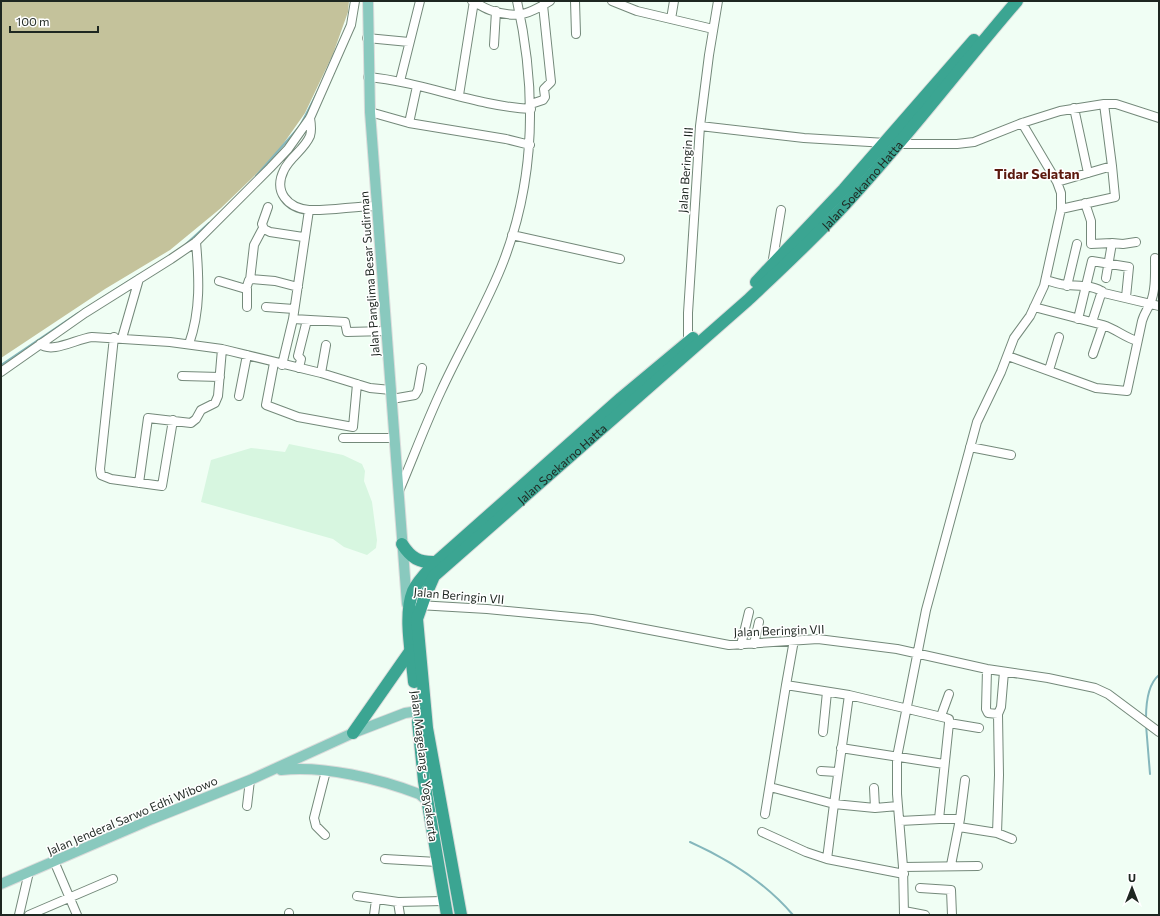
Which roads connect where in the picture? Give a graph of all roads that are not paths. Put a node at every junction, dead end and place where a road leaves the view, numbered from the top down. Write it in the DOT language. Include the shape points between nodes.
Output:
graph roads {
  1 [pos="355,1"];
  2 [pos="368,1"];
  3 [pos="420,1"];
  4 [pos="474,1"];
  5 [pos="517,1"];
  6 [pos="575,1"];
  7 [pos="612,1"];
  8 [pos="674,1"];
  9 [pos="718,1"];
  10 [pos="1007,1"];
  11 [pos="1017,1"];
  12 [pos="546,3"];
  13 [pos="633,5"];
  14 [pos="496,12"];
  15 [pos="520,15"];
  16 [pos="671,19"];
  17 [pos="713,29"];
  18 [pos="576,34"];
  19 [pos="368,38"];
  20 [pos="409,42"];
  21 [pos="494,45"];
  22 [pos="368,77"];
  23 [pos="400,81"];
  24 [pos="417,86"];
  25 [pos="459,95"];
  26 [pos="1104,104"];
  27 [pos="531,107"];
  28 [pos="1074,108"];
  29 [pos="370,112"];
  30 [pos="310,118"];
  31 [pos="1159,118"];
  32 [pos="409,123"];
  33 [pos="1022,123"];
  34 [pos="700,126"];
  35 [pos="892,143"];
  36 [pos="530,145"];
  37 [pos="1112,166"];
  38 [pos="1088,173"];
  39 [pos="1057,182"];
  40 [pos="1086,203"];
  41 [pos="377,206"];
  42 [pos="268,207"];
  43 [pos="1061,209"];
  44 [pos="308,210"];
  45 [pos="781,210"];
  46 [pos="263,228"];
  47 [pos="512,235"];
  48 [pos="303,237"];
  49 [pos="196,242"];
  50 [pos="1136,242"];
  51 [pos="1112,243"];
  52 [pos="1077,244"];
  53 [pos="1155,258"];
  54 [pos="620,259"];
  55 [pos="1109,263"];
  56 [pos="772,265"];
  57 [pos="1106,278"];
  58 [pos="139,279"];
  59 [pos="250,280"];
  60 [pos="1046,280"];
  61 [pos="219,281"];
  62 [pos="298,286"];
  63 [pos="1067,286"];
  64 [pos="1086,286"];
  65 [pos="247,289"];
  66 [pos="1102,291"];
  67 [pos="1126,297"];
  68 [pos="1150,305"];
  69 [pos="1159,306"];
  70 [pos="247,307"];
  71 [pos="266,307"];
  72 [pos="1034,307"];
  73 [pos="294,309"];
  74 [pos="293,319"];
  75 [pos="1078,319"];
  76 [pos="308,320"];
  77 [pos="1092,322"];
  78 [pos="1103,325"];
  79 [pos="387,331"];
  80 [pos="1059,337"];
  81 [pos="118,338"];
  82 [pos="1137,341"];
  83 [pos="40,344"];
  84 [pos="189,344"];
  85 [pos="326,345"];
  86 [pos="689,347"];
  87 [pos="222,349"];
  88 [pos="1093,354"];
  89 [pos="247,355"];
  90 [pos="1008,356"];
  91 [pos="274,363"];
  92 [pos="282,365"];
  93 [pos="300,368"];
  94 [pos="422,368"];
  95 [pos="1049,370"];
  96 [pos="1,372"];
  97 [pos="321,373"];
  98 [pos="182,376"];
  99 [pos="220,378"];
  100 [pos="357,384"];
  101 [pos="391,394"];
  102 [pos="239,396"];
  103 [pos="173,420"];
  104 [pos="343,438"];
  105 [pos="395,438"];
  106 [pos="970,447"];
  107 [pos="1010,455"];
  108 [pos="535,481"];
  109 [pos="139,483"];
  110 [pos="398,492"];
  111 [pos="402,544"];
  112 [pos="436,562"];
  113 [pos="405,569"];
  114 [pos="434,576"];
  115 [pos="419,581"];
  116 [pos="413,592"];
  117 [pos="414,604"];
  118 [pos="749,612"];
  119 [pos="413,618"];
  120 [pos="759,622"];
  121 [pos="794,640"];
  122 [pos="754,644"];
  123 [pos="740,645"];
  124 [pos="411,650"];
  125 [pos="917,653"];
  126 [pos="987,669"];
  127 [pos="1004,672"];
  128 [pos="786,685"];
  129 [pos="827,692"];
  130 [pos="949,694"];
  131 [pos="849,696"];
  132 [pos="910,709"];
  133 [pos="421,710"];
  134 [pos="998,714"];
  135 [pos="941,716"];
  136 [pos="949,723"];
  137 [pos="979,728"];
  138 [pos="823,732"];
  139 [pos="1159,732"];
  140 [pos="353,733"];
  141 [pos="841,748"];
  142 [pos="311,751"];
  143 [pos="899,758"];
  144 [pos="944,764"];
  145 [pos="273,770"];
  146 [pos="322,770"];
  147 [pos="821,771"];
  148 [pos="434,772"];
  149 [pos="837,772"];
  150 [pos="250,780"];
  151 [pos="965,780"];
  152 [pos="770,787"];
  153 [pos="874,788"];
  154 [pos="426,790"];
  155 [pos="410,791"];
  156 [pos="834,804"];
  157 [pos="247,806"];
  158 [pos="898,806"];
  159 [pos="875,808"];
  160 [pos="429,809"];
  161 [pos="765,814"];
  162 [pos="939,819"];
  163 [pos="903,821"];
  164 [pos="959,823"];
  165 [pos="762,832"];
  166 [pos="996,833"];
  167 [pos="325,835"];
  168 [pos="1012,839"];
  169 [pos="385,859"];
  170 [pos="827,859"];
  171 [pos="54,861"];
  172 [pos="437,862"];
  173 [pos="951,865"];
  174 [pos="978,866"];
  175 [pos="903,870"];
  176 [pos="29,872"];
  177 [pos="113,879"];
  178 [pos="1,884"];
  179 [pos="920,888"];
  180 [pos="357,896"];
  181 [pos="70,898"];
  182 [pos="376,900"];
  183 [pos="444,901"];
  184 [pos="398,902"];
  185 [pos="904,913"];
  186 [pos="19,915"];
  187 [pos="29,915"];
  188 [pos="77,915"];
  189 [pos="374,915"];
  190 [pos="400,915"];
  191 [pos="446,915"];
  192 [pos="461,915"];
  193 [pos="925,915"];
  194 [pos="952,915"];
  1 -- 30 [label="street" via="351,24"];
  2 -- 19 [label="main road, Jalan Panglima Besar Sudirman"];
  3 -- 20 [label="street"];
  4 -- 14 [label="street"];
  4 -- 25 [label="street"];
  5 -- 15 [label="street"];
  6 -- 18 [label="street"];
  7 -- 13 [label="street"];
  8 -- 16 [label="street"];
  9 -- 17 [label="street, Jalan Beringin III"];
  10 -- 35 [label="highway, Jalan Soekarno Hatta"];
  11 -- 35 [label="highway, Jalan Soekarno Hatta"];
  12 -- 15 [label="street" via="531,13"];
  12 -- 27 [label="street" via="552,82 544,88 543,100"];
  13 -- 16 [label="street"];
  14 -- 15 [label="street"];
  14 -- 21 [label="street"];
  15 -- 27 [label="street" via="527,54"];
  16 -- 17 [label="street"];
  17 -- 34 [label="street, Jalan Beringin III"];
  19 -- 20 [label="street"];
  19 -- 22 [label="main road, Jalan Panglima Besar Sudirman"];
  20 -- 23 [label="street"];
  22 -- 23 [label="street"];
  22 -- 29 [label="main road, Jalan Panglima Besar Sudirman"];
  23 -- 24 [label="street"];
  24 -- 25 [label="street"];
  24 -- 32 [label="street"];
  25 -- 27 [label="street" via="495,105"];
  26 -- 28 [label="street"];
  26 -- 31 [label="street" via="1116,104"];
  26 -- 37 [label="street"];
  27 -- 36 [label="street"];
  28 -- 33 [label="street"];
  28 -- 38 [label="street"];
  29 -- 32 [label="street"];
  29 -- 41 [label="main road, Jalan Panglima Besar Sudirman"];
  30 -- 44 [label="street" via="309,138 284,170 281,188 283,196 290,204"];
  30 -- 49 [label="street" via="288,149"];
  32 -- 36 [label="street"];
  33 -- 35 [label="street" via="974,142"];
  33 -- 39 [label="street"];
  34 -- 35 [label="street" via="804,138"];
  34 -- 86 [label="street, Jalan Beringin III" via="688,313"];
  35 -- 56 [label="highway, Jalan Soekarno Hatta"];
  35 -- 86 [label="highway, Jalan Soekarno Hatta" via="851,199 748,300"];
  36 -- 47 [label="street"];
  37 -- 38 [label="street"];
  37 -- 40 [label="street" via="1115,196"];
  38 -- 39 [label="street"];
  39 -- 43 [label="street" via="1061,193"];
  40 -- 43 [label="street"];
  40 -- 51 [label="street" via="1091,221 1091,244"];
  41 -- 44 [label="street"];
  41 -- 79 [label="main road, Jalan Panglima Besar Sudirman"];
  42 -- 46 [label="street"];
  43 -- 60 [label="street"];
  44 -- 48 [label="street"];
  45 -- 56 [label="street"];
  46 -- 48 [label="street" via="270,232"];
  46 -- 59 [label="street" via="254,245"];
  47 -- 54 [label="street"];
  47 -- 110 [label="street" via="503,262 441,392"];
  48 -- 62 [label="street"];
  49 -- 58 [label="street"];
  49 -- 84 [label="street" via="199,298"];
  50 -- 51 [label="street"];
  51 -- 55 [label="street"];
  52 -- 63 [label="street"];
  53 -- 68 [label="street"];
  55 -- 57 [label="street"];
  55 -- 64 [label="street" via="1092,261"];
  55 -- 67 [label="street" via="1130,268"];
  56 -- 86 [label="highway, Jalan Soekarno Hatta"];
  58 -- 81 [label="street"];
  58 -- 83 [label="street"];
  59 -- 62 [label="street" via="275,281"];
  59 -- 65 [label="street"];
  60 -- 63 [label="street"];
  60 -- 72 [label="street"];
  61 -- 65 [label="street"];
  62 -- 73 [label="street"];
  63 -- 64 [label="street"];
  64 -- 66 [label="street"];
  64 -- 75 [label="street"];
  65 -- 70 [label="street"];
  66 -- 67 [label="street"];
  66 -- 77 [label="street"];
  67 -- 68 [label="street"];
  68 -- 69 [label="street"];
  68 -- 82 [label="street" via="1145,310"];
  71 -- 73 [label="street"];
  72 -- 75 [label="street"];
  72 -- 90 [label="street" via="1014,338"];
  73 -- 74 [label="street"];
  74 -- 76 [label="street"];
  74 -- 92 [label="street"];
  75 -- 77 [label="street"];
  76 -- 79 [label="street" via="345,322 347,332"];
  76 -- 93 [label="street" via="298,356 301,359"];
  77 -- 78 [label="street"];
  78 -- 82 [label="street"];
  78 -- 88 [label="street"];
  79 -- 101 [label="main road, Jalan Panglima Besar Sudirman"];
  80 -- 95 [label="street"];
  81 -- 83 [label="street" via="81,338 52,348 45,348"];
  81 -- 84 [label="street"];
  81 -- 109 [label="street" via="100,469 101,475 107,479"];
  82 -- 95 [label="street" via="1126,391 1096,388"];
  83 -- 96 [label="street"];
  84 -- 87 [label="street"];
  85 -- 97 [label="street"];
  86 -- 108 [label="highway, Jalan Soekarno Hatta" via="652,372"];
  87 -- 89 [label="street"];
  87 -- 99 [label="street"];
  89 -- 91 [label="street"];
  89 -- 102 [label="street"];
  90 -- 95 [label="street"];
  90 -- 106 [label="street" via="994,389 984,404"];
  91 -- 92 [label="street"];
  91 -- 100 [label="street" via="266,405 298,417 353,427"];
  92 -- 93 [label="street"];
  93 -- 97 [label="street"];
  94 -- 101 [label="street" via="415,395"];
  97 -- 100 [label="street"];
  98 -- 99 [label="street"];
  99 -- 103 [label="street" via="215,403 199,412 194,422"];
  100 -- 101 [label="street"];
  101 -- 105 [label="main road, Jalan Panglima Besar Sudirman"];
  103 -- 109 [label="street" via="162,486"];
  103 -- 109 [label="street" via="148,418"];
  104 -- 105 [label="street"];
  105 -- 110 [label="main road, Jalan Panglima Besar Sudirman"];
  106 -- 107 [label="street"];
  106 -- 125 [label="street"];
  108 -- 112 [label="highway, Jalan Soekarno Hatta"];
  108 -- 114 [label="highway, Jalan Soekarno Hatta"];
  110 -- 111 [label="main road, Jalan Panglima Besar Sudirman"];
  111 -- 112 [label="highway" via="414,559"];
  111 -- 113 [label="main road, Jalan Panglima Besar Sudirman"];
  112 -- 115 [label="highway, Jalan Soekarno Hatta"];
  113 -- 115 [label="main road"];
  113 -- 116 [label="main road"];
  113 -- 117 [label="main road"];
  114 -- 115 [label="main road" via="424,582"];
  114 -- 117 [label="highway"];
  115 -- 116 [label="highway, Jalan Soekarno Hatta"];
  116 -- 117 [label="highway, Jalan Soekarno Hatta"];
  117 -- 119 [label="highway"];
  117 -- 123 [label="street, Jalan Beringin VII" via="592,619 715,643"];
  118 -- 123 [label="street"];
  119 -- 124 [label="highway, Jalan Magelang - Yogyakarta"];
  119 -- 133 [label="highway, Jalan Magelang - Yogyakarta"];
  120 -- 122 [label="street"];
  121 -- 122 [label="street, Jalan Beringin VII"];
  121 -- 125 [label="street, Jalan Beringin VII" via="836,640"];
  121 -- 128 [label="street"];
  122 -- 123 [label="street, Jalan Beringin VII"];
  124 -- 133 [label="highway, Jalan Magelang - Yogyakarta"];
  124 -- 140 [label="highway"];
  125 -- 126 [label="street, Jalan Beringin VII"];
  125 -- 132 [label="street"];
  126 -- 127 [label="street, Jalan Beringin VII"];
  126 -- 134 [label="street" via="986,709 988,713"];
  127 -- 134 [label="street"];
  127 -- 139 [label="street, Jalan Beringin VII" via="1070,682 1100,690"];
  128 -- 129 [label="street"];
  128 -- 152 [label="street"];
  129 -- 131 [label="street"];
  129 -- 138 [label="street"];
  130 -- 135 [label="street"];
  131 -- 132 [label="street"];
  131 -- 141 [label="street"];
  132 -- 135 [label="street"];
  132 -- 143 [label="street"];
  133 -- 140 [label="main road, Jalan Jenderal Sarwo Edhi Wibowo" via="405,712"];
  133 -- 148 [label="highway, Jalan Magelang - Yogyakarta"];
  133 -- 154 [label="highway, Jalan Magelang - Yogyakarta"];
  134 -- 166 [label="street" via="999,817"];
  135 -- 136 [label="street" via="948,719"];
  136 -- 137 [label="street"];
  136 -- 144 [label="street"];
  140 -- 142 [label="main road, Jalan Jenderal Sarwo Edhi Wibowo"];
  141 -- 143 [label="street"];
  141 -- 149 [label="street"];
  142 -- 145 [label="main road, Jalan Jenderal Sarwo Edhi Wibowo"];
  142 -- 146 [label="main road" via="310,761"];
  143 -- 144 [label="street"];
  143 -- 158 [label="street"];
  144 -- 162 [label="street"];
  145 -- 146 [label="main road, Jalan Jenderal Sarwo Edhi Wibowo"];
  145 -- 150 [label="main road, Jalan Jenderal Sarwo Edhi Wibowo"];
  146 -- 155 [label="main road, Jalan Jenderal Sarwo Edhi Wibowo"];
  146 -- 167 [label="street" via="314,818 316,826"];
  147 -- 149 [label="street"];
  148 -- 154 [label="main road" via="432,785"];
  148 -- 192 [label="highway, Jalan Magelang - Yogyakarta"];
  149 -- 156 [label="street"];
  150 -- 157 [label="street"];
  150 -- 171 [label="main road, Jalan Jenderal Sarwo Edhi Wibowo"];
  151 -- 164 [label="street"];
  152 -- 156 [label="street"];
  152 -- 161 [label="street"];
  153 -- 159 [label="street"];
  154 -- 155 [label="main road, Jalan Jenderal Sarwo Edhi Wibowo"];
  154 -- 160 [label="highway, Jalan Magelang - Yogyakarta"];
  155 -- 160 [label="main road, Jalan Jenderal Sarwo Edhi Wibowo" via="426,799"];
  156 -- 159 [label="street"];
  156 -- 170 [label="street"];
  158 -- 159 [label="street"];
  158 -- 163 [label="street"];
  160 -- 172 [label="highway, Jalan Magelang - Yogyakarta"];
  162 -- 163 [label="street"];
  162 -- 164 [label="street"];
  163 -- 175 [label="street"];
  164 -- 166 [label="street"];
  164 -- 173 [label="street"];
  165 -- 170 [label="street"];
  166 -- 168 [label="street"];
  169 -- 172 [label="street"];
  170 -- 175 [label="street"];
  171 -- 176 [label="main road, Jalan Jenderal Sarwo Edhi Wibowo"];
  171 -- 181 [label="street"];
  172 -- 183 [label="highway, Jalan Magelang - Yogyakarta"];
  173 -- 174 [label="street"];
  173 -- 175 [label="street"];
  175 -- 185 [label="street"];
  176 -- 178 [label="main road, Jalan Jenderal Sarwo Edhi Wibowo"];
  176 -- 186 [label="street"];
  177 -- 181 [label="street"];
  179 -- 194 [label="street" via="952,890"];
  180 -- 182 [label="street"];
  181 -- 187 [label="street"];
  181 -- 188 [label="street"];
  182 -- 184 [label="street"];
  182 -- 189 [label="street"];
  183 -- 184 [label="street"];
  183 -- 191 [label="highway, Jalan Magelang - Yogyakarta"];
  184 -- 190 [label="street"];
  185 -- 193 [label="street"];
}
